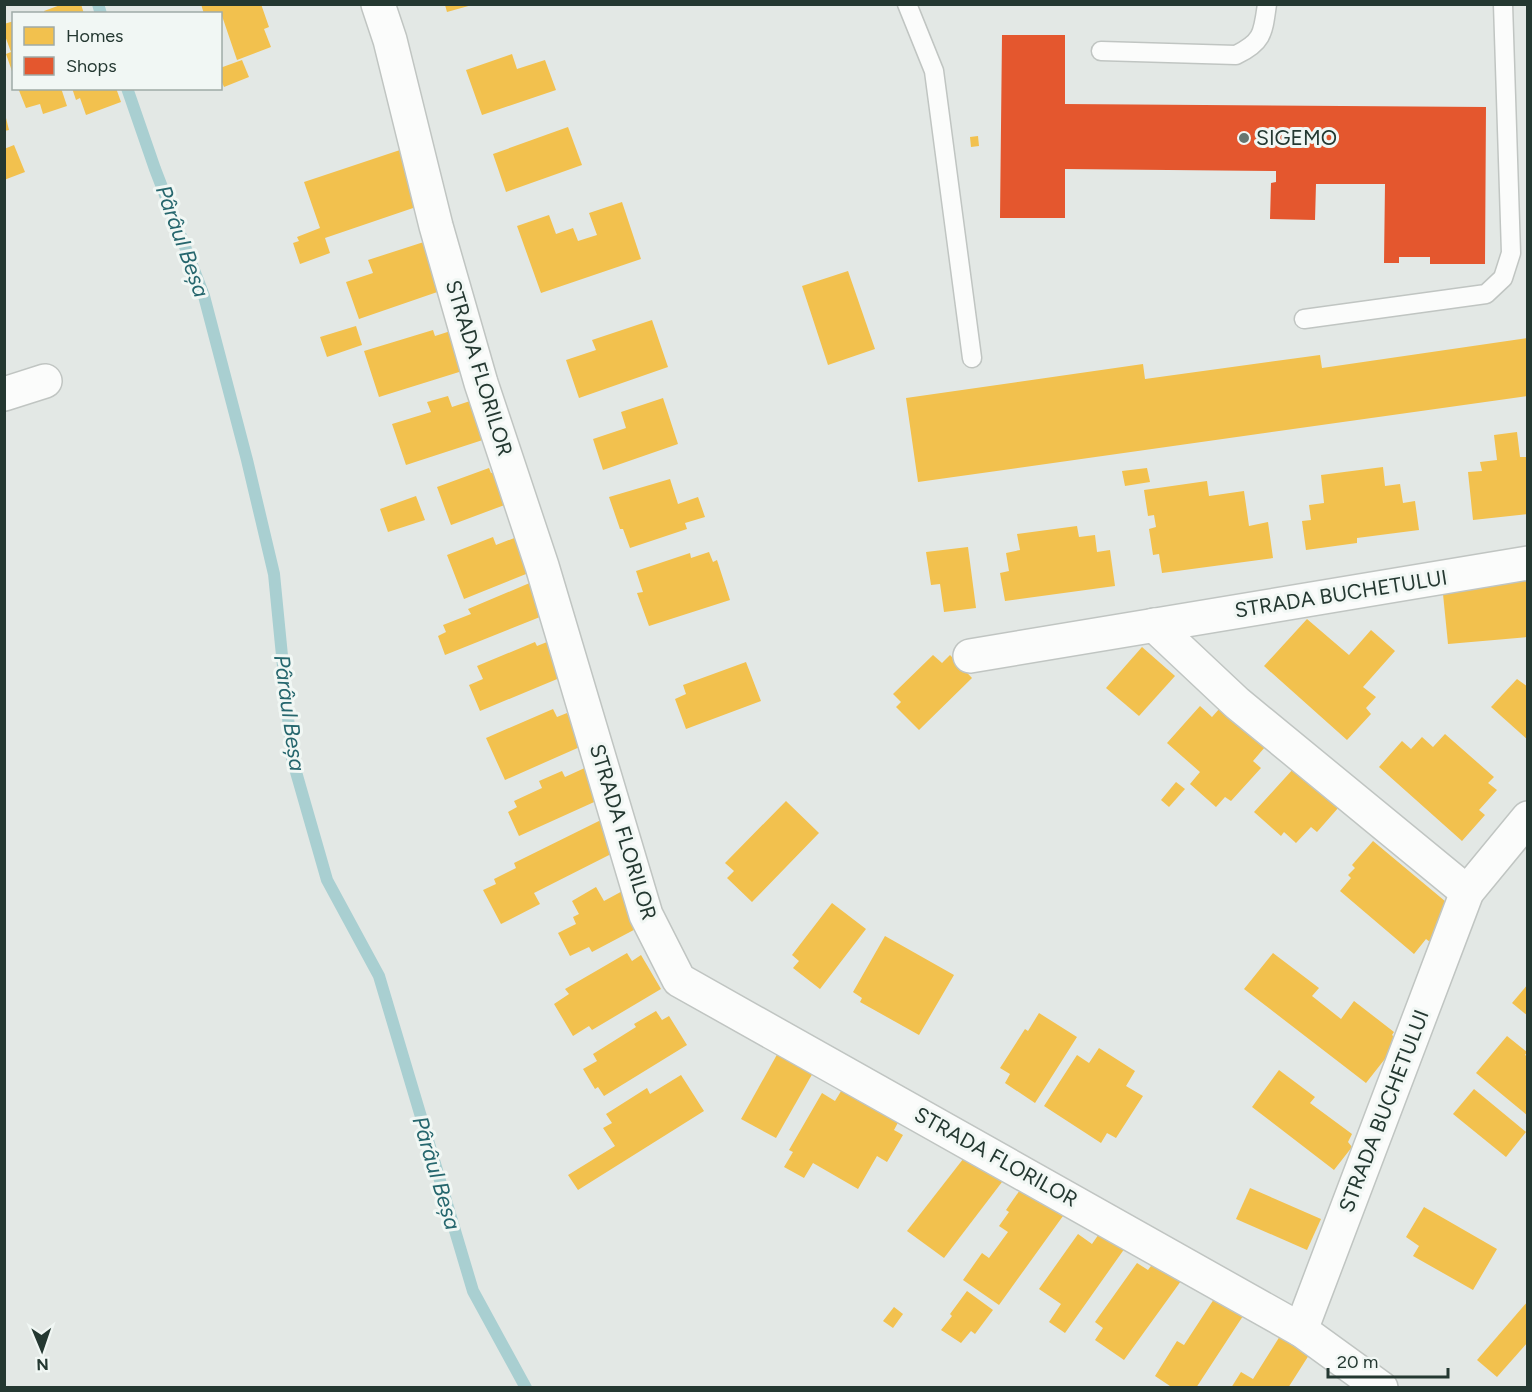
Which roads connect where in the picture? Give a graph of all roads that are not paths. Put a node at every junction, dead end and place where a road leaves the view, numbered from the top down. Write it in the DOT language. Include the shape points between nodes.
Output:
graph roads {
  1 [pos="378,4"];
  2 [pos="907,4"];
  3 [pos="1267,4"];
  4 [pos="1503,4"];
  5 [pos="1101,51"];
  6 [pos="1304,319"];
  7 [pos="972,358"];
  8 [pos="45,381"];
  9 [pos="4,394"];
  10 [pos="1527,563"];
  11 [pos="1154,625"];
  12 [pos="970,656"];
  13 [pos="1527,818"];
  14 [pos="1467,892"];
  15 [pos="1301,1330"];
  16 [pos="1381,1388"];
  1 -- 15 [label="street, STRADA FLORILOR" via="481,383 542,566 646,915 679,980"];
  2 -- 7 [label="lane" via="934,71"];
  3 -- 5 [label="lane" via="1263,33 1252,48 1236,56"];
  4 -- 6 [label="lane" via="1511,254 1503,278 1486,294"];
  8 -- 9 [label="street"];
  10 -- 11 [label="street, STRADA BUCHETULUI"];
  11 -- 12 [label="street, STRADA BUCHETULUI"];
  11 -- 14 [label="street" via="1237,703"];
  13 -- 14 [label="street, STRADA BUCHETULUI"];
  14 -- 15 [label="street, STRADA BUCHETULUI"];
  15 -- 16 [label="street, STRADA FLORILOR"];
}
